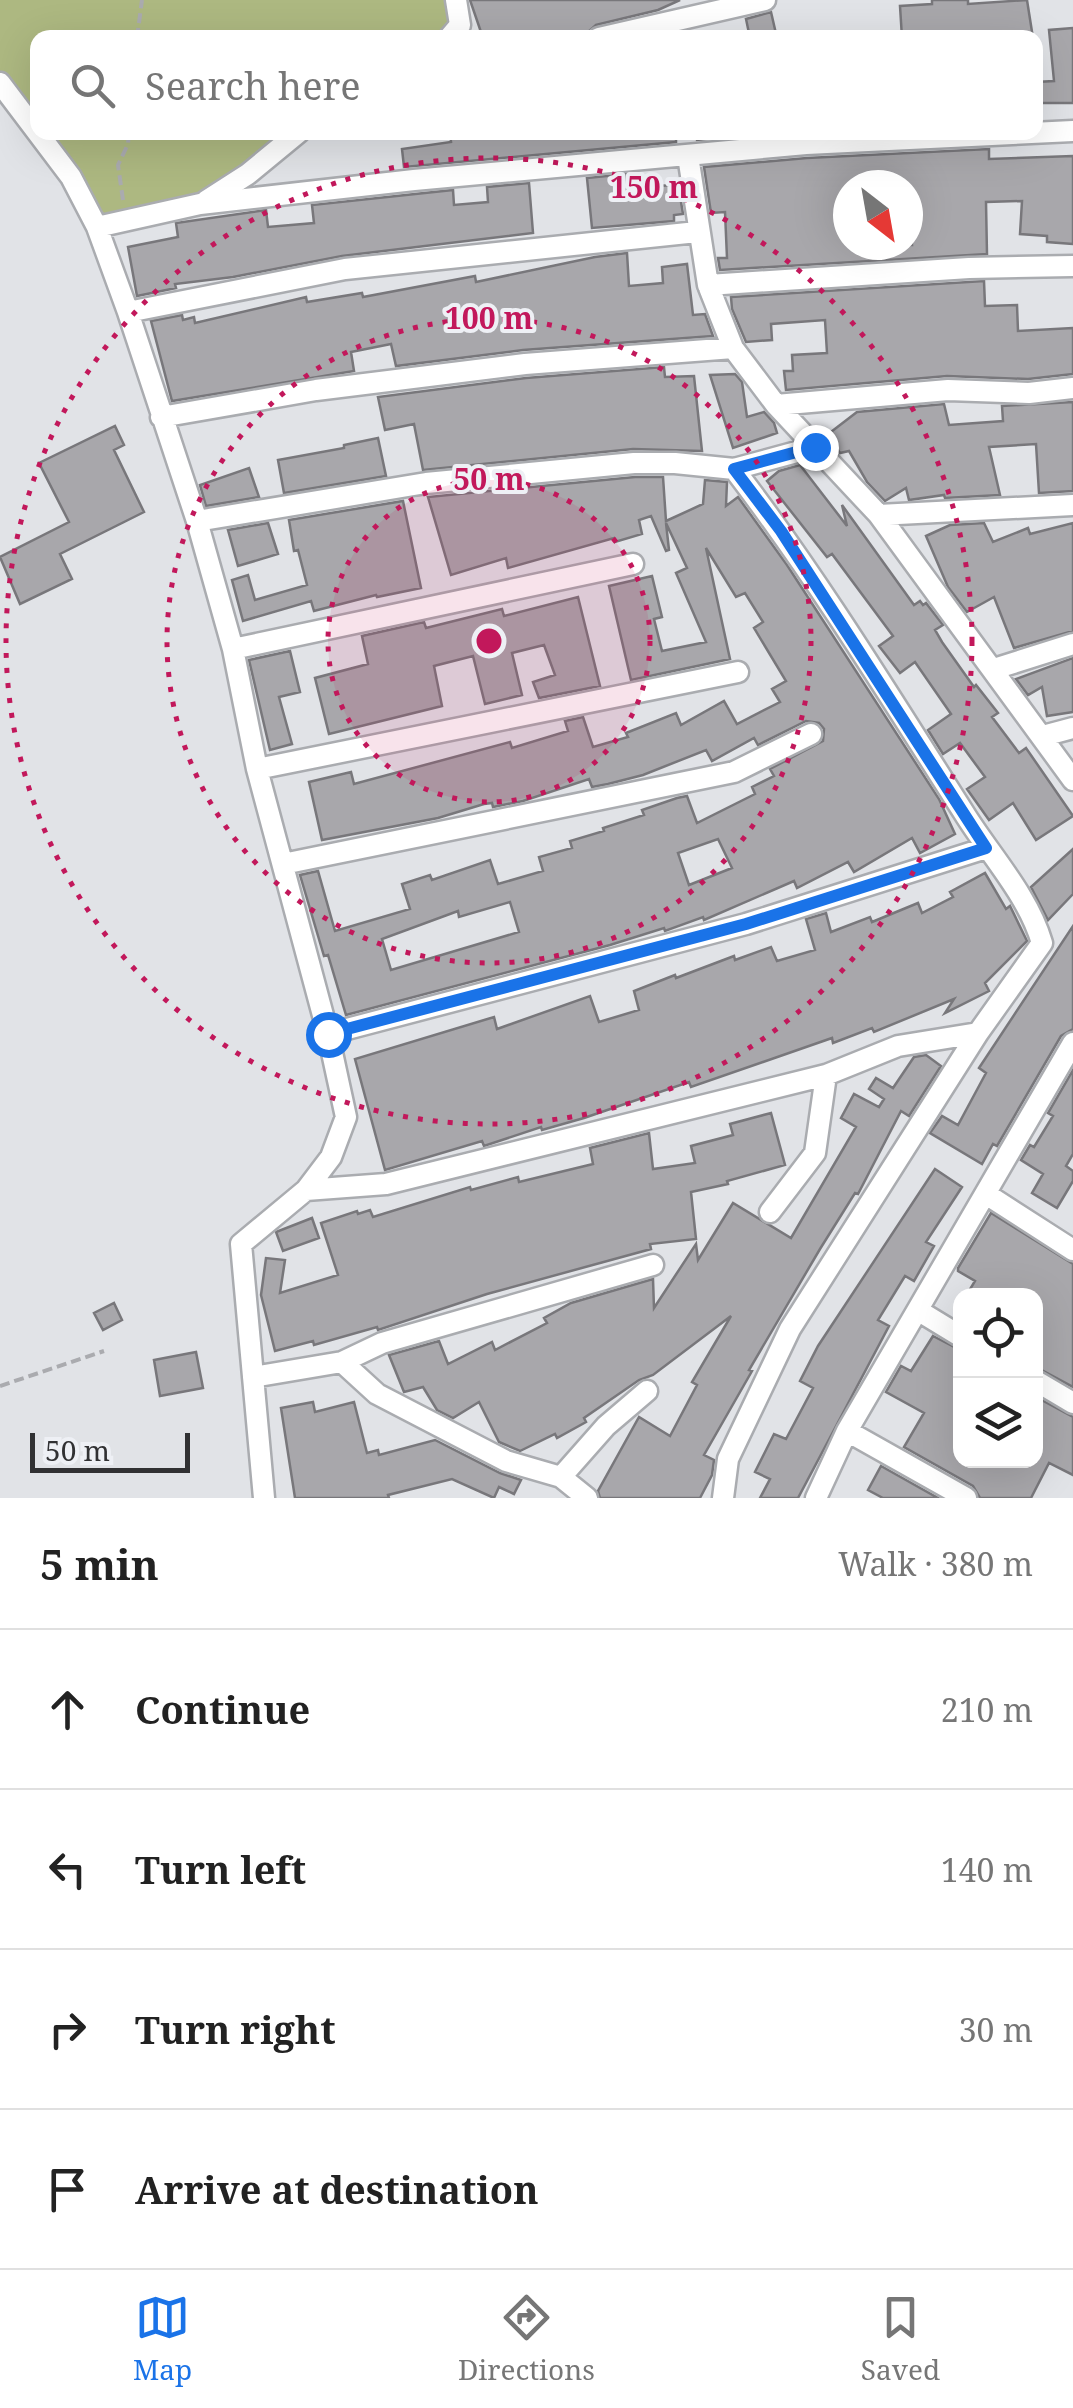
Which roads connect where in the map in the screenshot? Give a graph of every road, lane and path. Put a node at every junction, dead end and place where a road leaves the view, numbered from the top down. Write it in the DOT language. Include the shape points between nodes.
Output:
graph roads {
  1 [pos="142,0"];
  2 [pos="456,0"];
  3 [pos="765,0"];
  4 [pos="138,30"];
  5 [pos="456,30"];
  6 [pos="634,30"];
  7 [pos="0,82"];
  8 [pos="30,122"];
  9 [pos="1073,131"];
  10 [pos="1043,132"];
  11 [pos="43,140"];
  12 [pos="128,140"];
  13 [pos="290,140"];
  14 [pos="888,140"];
  15 [pos="688,156"];
  16 [pos="200,204"];
  17 [pos="126,219"];
  18 [pos="97,227"];
  19 [pos="697,232"];
  20 [pos="1073,266"];
  21 [pos="708,285"];
  22 [pos="128,312"];
  23 [pos="733,348"];
  24 [pos="1073,388"];
  25 [pos="776,405"];
  26 [pos="162,417"];
  27 [pos="815,447"];
  28 [pos="734,469"];
  29 [pos="1073,504"];
  30 [pos="879,515"];
  31 [pos="197,521"];
  32 [pos="633,564"];
  33 [pos="1073,644"];
  34 [pos="233,649"];
  35 [pos="994,668"];
  36 [pos="738,672"];
  37 [pos="1073,728"];
  38 [pos="811,734"];
  39 [pos="1043,736"];
  40 [pos="257,769"];
  41 [pos="1073,780"];
  42 [pos="986,848"];
  43 [pos="284,864"];
  44 [pos="978,1033"];
  45 [pos="328,1034"];
  46 [pos="1073,1044"];
  47 [pos="826,1075"];
  48 [pos="306,1190"];
  49 [pos="986,1194"];
  50 [pos="770,1212"];
  51 [pos="1073,1250"];
  52 [pos="653,1265"];
  53 [pos="919,1311"];
  54 [pos="953,1332"];
  55 [pos="104,1351"];
  56 [pos="342,1362"];
  57 [pos="253,1377"];
  58 [pos="1043,1385"];
  59 [pos="0,1386"];
  60 [pos="647,1390"];
  61 [pos="1073,1403"];
  62 [pos="847,1431"];
  63 [pos="561,1477"];
  64 [pos="264,1498"];
  65 [pos="585,1498"];
  66 [pos="723,1498"];
  67 [pos="816,1498"];
  68 [pos="966,1498"];
  1 -- 4 [label="path"];
  2 -- 5 [label="street"];
  3 -- 6 [label="street"];
  7 -- 8 [label="street"];
  9 -- 10 [label="street"];
  11 -- 18 [label="street"];
  12 -- 17 [label="path" via="118,165"];
  13 -- 16 [label="street"];
  14 -- 15 [label="street"];
  15 -- 16 [label="street"];
  15 -- 19 [label="street"];
  16 -- 17 [label="street"];
  17 -- 18 [label="street"];
  18 -- 22 [label="street"];
  19 -- 21 [label="street"];
  19 -- 22 [label="street" via="345,269"];
  20 -- 21 [label="street"];
  21 -- 23 [label="street"];
  22 -- 26 [label="street"];
  23 -- 25 [label="street"];
  23 -- 26 [label="street" via="487,368"];
  24 -- 25 [label="street" via="948,390"];
  25 -- 27 [label="street"];
  26 -- 31 [label="street"];
  27 -- 28 [label="street"];
  27 -- 30 [label="street"];
  28 -- 31 [label="street" via="634,462 426,483"];
  28 -- 42 [label="street"];
  29 -- 30 [label="street"];
  30 -- 35 [label="street"];
  31 -- 34 [label="street"];
  32 -- 34 [label="street"];
  33 -- 35 [label="street"];
  34 -- 40 [label="street"];
  35 -- 39 [label="street"];
  36 -- 40 [label="street"];
  37 -- 39 [label="street"];
  38 -- 43 [label="street" via="734,772"];
  39 -- 41 [label="street"];
  40 -- 43 [label="street"];
  42 -- 44 [label="street" via="1034,916 1042,943"];
  42 -- 45 [label="street" via="746,924"];
  43 -- 45 [label="street"];
  44 -- 47 [label="street" via="898,1046"];
  44 -- 66 [label="street" via="790,1329 728,1458"];
  45 -- 48 [label="street" via="346,1117 331,1157"];
  46 -- 49 [label="street"];
  47 -- 48 [label="street" via="386,1184"];
  47 -- 50 [label="street" via="815,1153"];
  48 -- 57 [label="street" via="240,1244"];
  49 -- 51 [label="street"];
  49 -- 53 [label="street"];
  52 -- 56 [label="street" via="382,1344"];
  53 -- 54 [label="street"];
  53 -- 62 [label="street"];
  55 -- 59 [label="path"];
  56 -- 57 [label="street"];
  56 -- 63 [label="street" via="377,1394 506,1461"];
  57 -- 64 [label="street"];
  58 -- 61 [label="street"];
  60 -- 63 [label="street"];
  62 -- 67 [label="street"];
  62 -- 68 [label="street"];
  63 -- 65 [label="street"];
}
